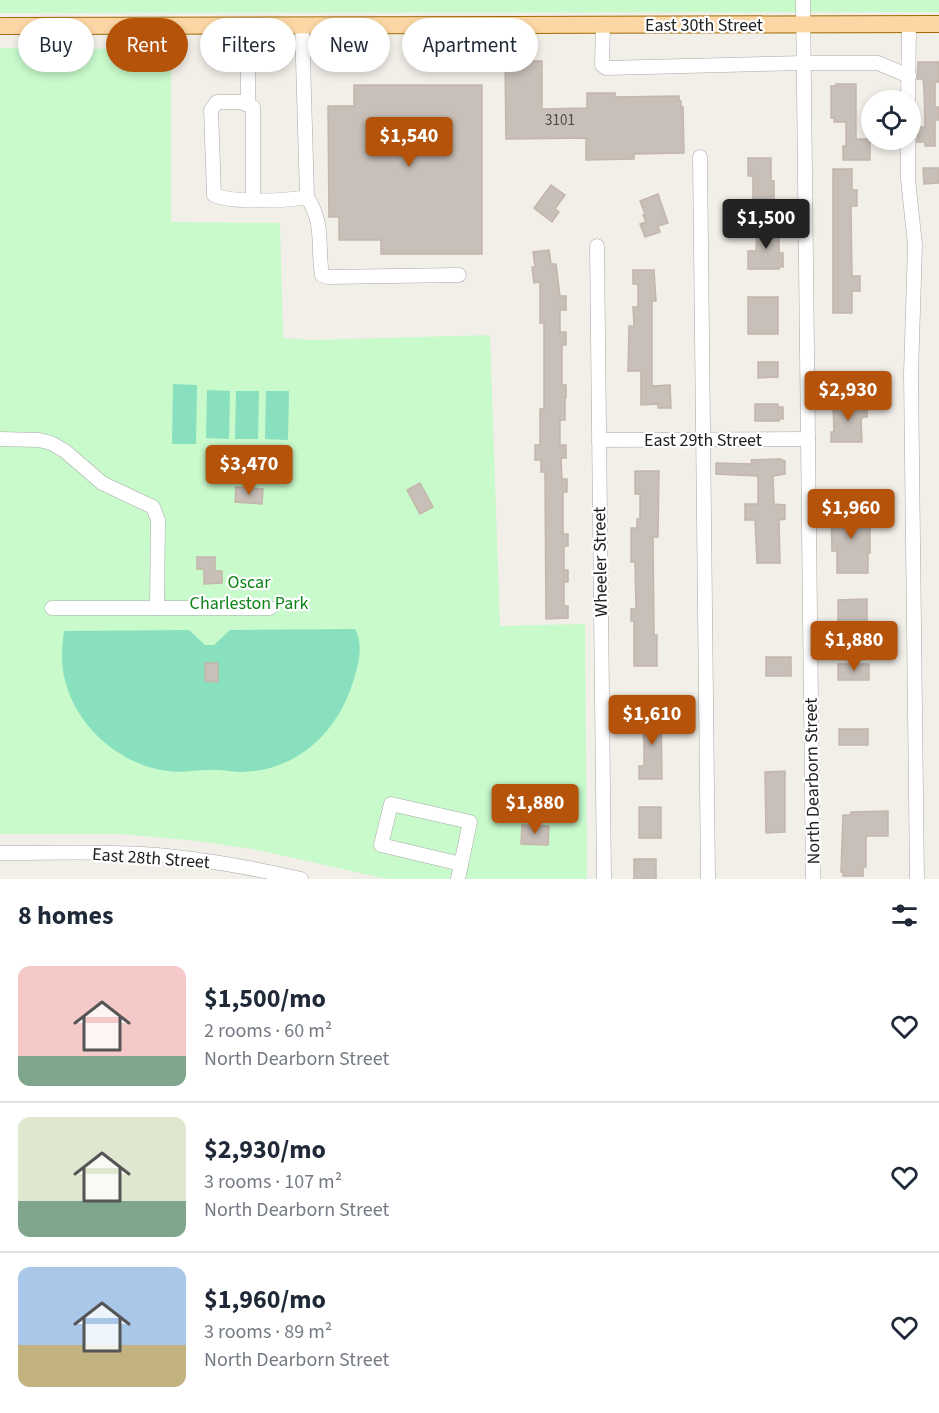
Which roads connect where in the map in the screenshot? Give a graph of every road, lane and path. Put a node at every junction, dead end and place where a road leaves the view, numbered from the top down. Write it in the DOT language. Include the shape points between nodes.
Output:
graph roads {
  1 [pos="803,0"];
  2 [pos="909,24"];
  3 [pos="939,24"];
  4 [pos="296,25"];
  5 [pos="302,25"];
  6 [pos="603,25"];
  7 [pos="803,25"];
  8 [pos="0,26"];
  9 [pos="200,26"];
  10 [pos="803,63"];
  11 [pos="248,72"];
  12 [pos="909,76"];
  13 [pos="908,90"];
  14 [pos="248,104"];
  15 [pos="908,150"];
  16 [pos="700,158"];
  17 [pos="306,198"];
  18 [pos="254,200"];
  19 [pos="597,246"];
  20 [pos="459,275"];
  21 [pos="0,439"];
  22 [pos="808,439"];
  23 [pos="598,440"];
  24 [pos="703,440"];
  25 [pos="52,608"];
  26 [pos="157,608"];
  27 [pos="270,608"];
  28 [pos="0,853"];
  29 [pos="461,864"];
  30 [pos="255,874"];
  31 [pos="301,879"];
  32 [pos="458,879"];
  33 [pos="604,879"];
  34 [pos="708,879"];
  35 [pos="813,879"];
  36 [pos="917,879"];
  1 -- 7 [label="street, North Dearborn Street"];
  2 -- 3 [label="main road, East 30th Street"];
  2 -- 7 [label="main road, East 30th Street"];
  2 -- 12 [label="street"];
  4 -- 5 [label="main road, East 30th Street"];
  5 -- 6 [label="main road, East 30th Street"];
  5 -- 17 [label="street"];
  6 -- 7 [label="main road, East 30th Street"];
  6 -- 10 [label="street" via="602,65 606,68"];
  7 -- 10 [label="street, North Dearborn Street"];
  8 -- 9 [label="main road, East 30th Street"];
  10 -- 12 [label="street" via="878,63"];
  10 -- 22 [label="street, North Dearborn Street"];
  11 -- 14 [label="street"];
  12 -- 13 [label="street"];
  14 -- 18 [label="street" via="253,107"];
  14 -- 18 [label="street" via="213,104 213,192 217,197"];
  15 -- 36 [label="street" via="915,245 911,374"];
  16 -- 24 [label="street"];
  17 -- 18 [label="street"];
  17 -- 20 [label="street" via="316,211 322,275"];
  19 -- 23 [label="street, Wheeler Street"];
  21 -- 26 [label="street" via="51,443 102,483 153,507 158,520"];
  22 -- 24 [label="street, East 29th Street"];
  22 -- 35 [label="street, North Dearborn Street"];
  23 -- 24 [label="street, East 29th Street"];
  23 -- 33 [label="street, Wheeler Street"];
  24 -- 34 [label="street"];
  25 -- 26 [label="street"];
  26 -- 27 [label="street"];
  28 -- 30 [label="street, East 28th Street" via="139,854 212,861"];
  29 -- 29 [label="street" via="470,822 391,804 381,844"];
  29 -- 32 [label="street"];
  30 -- 31 [label="street, East 28th Street"];
}
